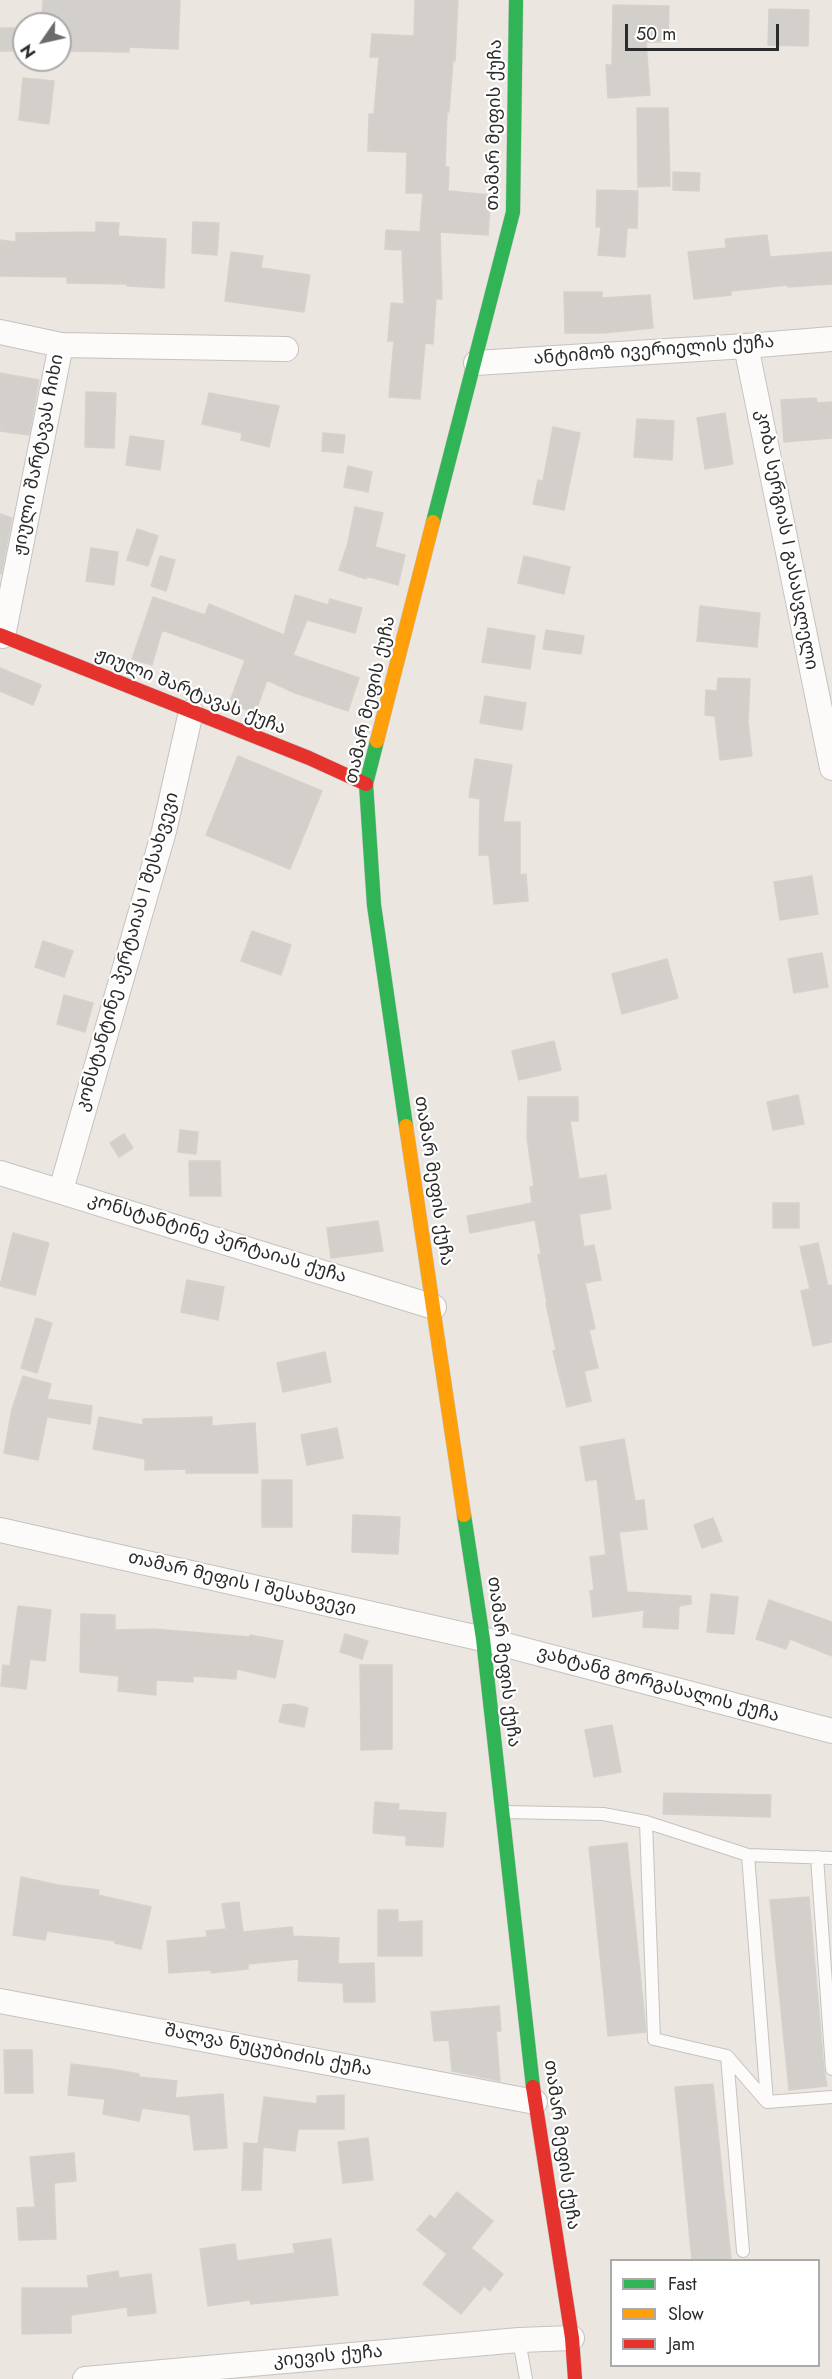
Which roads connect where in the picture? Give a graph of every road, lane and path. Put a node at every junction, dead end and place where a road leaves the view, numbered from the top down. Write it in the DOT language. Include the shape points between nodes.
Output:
graph roads {
  1 [pos="516,0"];
  2 [pos="0,332"];
  3 [pos="832,339"];
  4 [pos="62,345"];
  5 [pos="746,346"];
  6 [pos="286,349"];
  7 [pos="476,363"];
  8 [pos="2,635"];
  9 [pos="191,712"];
  10 [pos="832,768"];
  11 [pos="366,784"];
  12 [pos="0,1173"];
  13 [pos="61,1190"];
  14 [pos="434,1307"];
  15 [pos="0,1530"];
  16 [pos="483,1639"];
  17 [pos="832,1731"];
  18 [pos="504,1812"];
  19 [pos="646,1822"];
  20 [pos="748,1855"];
  21 [pos="818,1857"];
  22 [pos="832,1858"];
  23 [pos="0,2001"];
  24 [pos="726,2056"];
  25 [pos="832,2069"];
  26 [pos="832,2097"];
  27 [pos="535,2102"];
  28 [pos="767,2102"];
  29 [pos="743,2251"];
  30 [pos="572,2338"];
  31 [pos="519,2340"];
  32 [pos="85,2379"];
  33 [pos="526,2379"];
  34 [pos="575,2379"];
  1 -- 7 [label="street, თამარ მეფის ქუჩა" via="513,212"];
  2 -- 4 [label="street, ჟიული შარტავას ჩიხი"];
  3 -- 5 [label="street, ანტიმოზ ივერიელის ქუჩა"];
  4 -- 6 [label="street, ჟიული შარტავას ჩიხი"];
  4 -- 8 [label="street, ჟიული შარტავას ჩიხი"];
  5 -- 7 [label="street, ანტიმოზ ივერიელის ქუჩა"];
  5 -- 10 [label="street, კობა სერგიას I გასასვლელი"];
  7 -- 11 [label="street, თამარ მეფის ქუჩა"];
  8 -- 9 [label="street, ჟიული შარტავას ქუჩა"];
  9 -- 11 [label="street, ჟიული შარტავას ქუჩა"];
  9 -- 13 [label="street, კონსტანტინე პერტაიას I შესახვევი" via="164,829"];
  11 -- 14 [label="street, თამარ მეფის ქუჩა" via="376,916"];
  12 -- 13 [label="street, კონსტანტინე პერტაიას ქუჩა"];
  13 -- 14 [label="street, კონსტანტინე პერტაიას ქუჩა"];
  14 -- 16 [label="street, თამარ მეფის ქუჩა"];
  15 -- 16 [label="street, თამარ მეფის I შესახვევი"];
  16 -- 17 [label="street, ვახტანგ გორგასალის ქუჩა"];
  16 -- 18 [label="street, თამარ მეფის ქუჩა"];
  18 -- 19 [label="lane" via="603,1814"];
  18 -- 27 [label="street, თამარ მეფის ქუჩა"];
  19 -- 20 [label="lane"];
  19 -- 24 [label="lane" via="654,2039"];
  20 -- 21 [label="lane"];
  20 -- 28 [label="lane"];
  21 -- 22 [label="lane"];
  21 -- 25 [label="lane"];
  23 -- 27 [label="street, შალვა ნუცუბიძის ქუჩა"];
  24 -- 28 [label="lane"];
  24 -- 29 [label="lane"];
  26 -- 28 [label="lane"];
  27 -- 30 [label="street, თამარ მეფის ქუჩა"];
  30 -- 31 [label="street, კიევის ქუჩა"];
  30 -- 34 [label="street, თამარ მეფის ქუჩა"];
  31 -- 32 [label="street, კიევის ქუჩა"];
  31 -- 33 [label="lane"];
}
